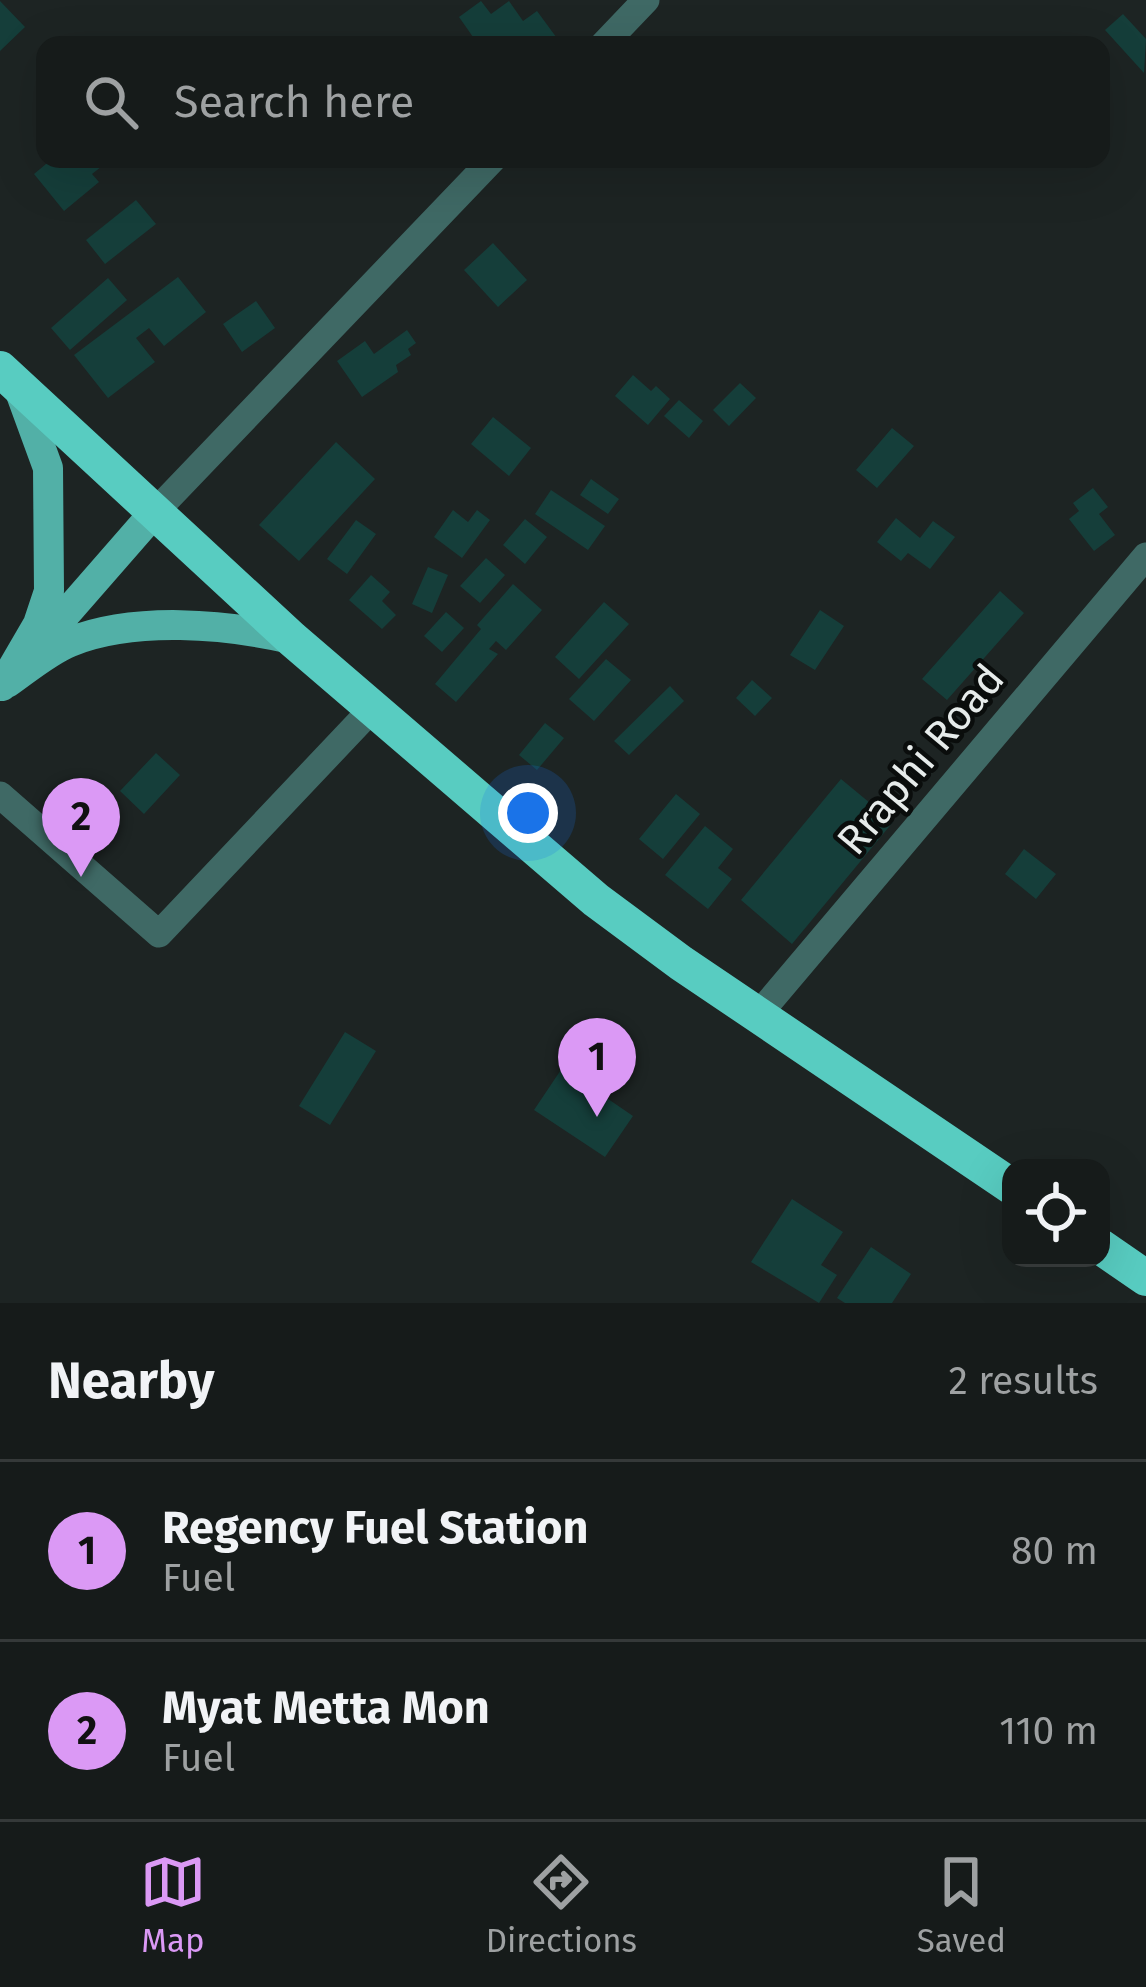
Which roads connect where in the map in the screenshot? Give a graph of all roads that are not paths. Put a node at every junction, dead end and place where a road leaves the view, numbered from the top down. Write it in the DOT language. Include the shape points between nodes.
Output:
graph roads {
  1 [pos="646,0"];
  2 [pos="612,36"];
  3 [pos="485,168"];
  4 [pos="9,378"];
  5 [pos="153,514"];
  6 [pos="1146,556"];
  7 [pos="292,638"];
  8 [pos="1,688"];
  9 [pos="372,709"];
  10 [pos="0,794"];
  11 [pos="758,1015"];
  12 [pos="1002,1180"];
  13 [pos="1110,1253"];
  14 [pos="1146,1278"];
  1 -- 2 [label="street"];
  3 -- 5 [label="street"];
  4 -- 5 [label="highway"];
  4 -- 8 [label="main road" via="48,468 49,591"];
  5 -- 7 [label="highway"];
  5 -- 8 [label="main road"];
  6 -- 11 [label="street, Rraphi Road"];
  7 -- 8 [label="main road" via="194,623 92,634"];
  7 -- 9 [label="highway"];
  9 -- 10 [label="street" via="159,934"];
  9 -- 11 [label="highway" via="596,899"];
  11 -- 12 [label="highway"];
  13 -- 14 [label="highway"];
}
